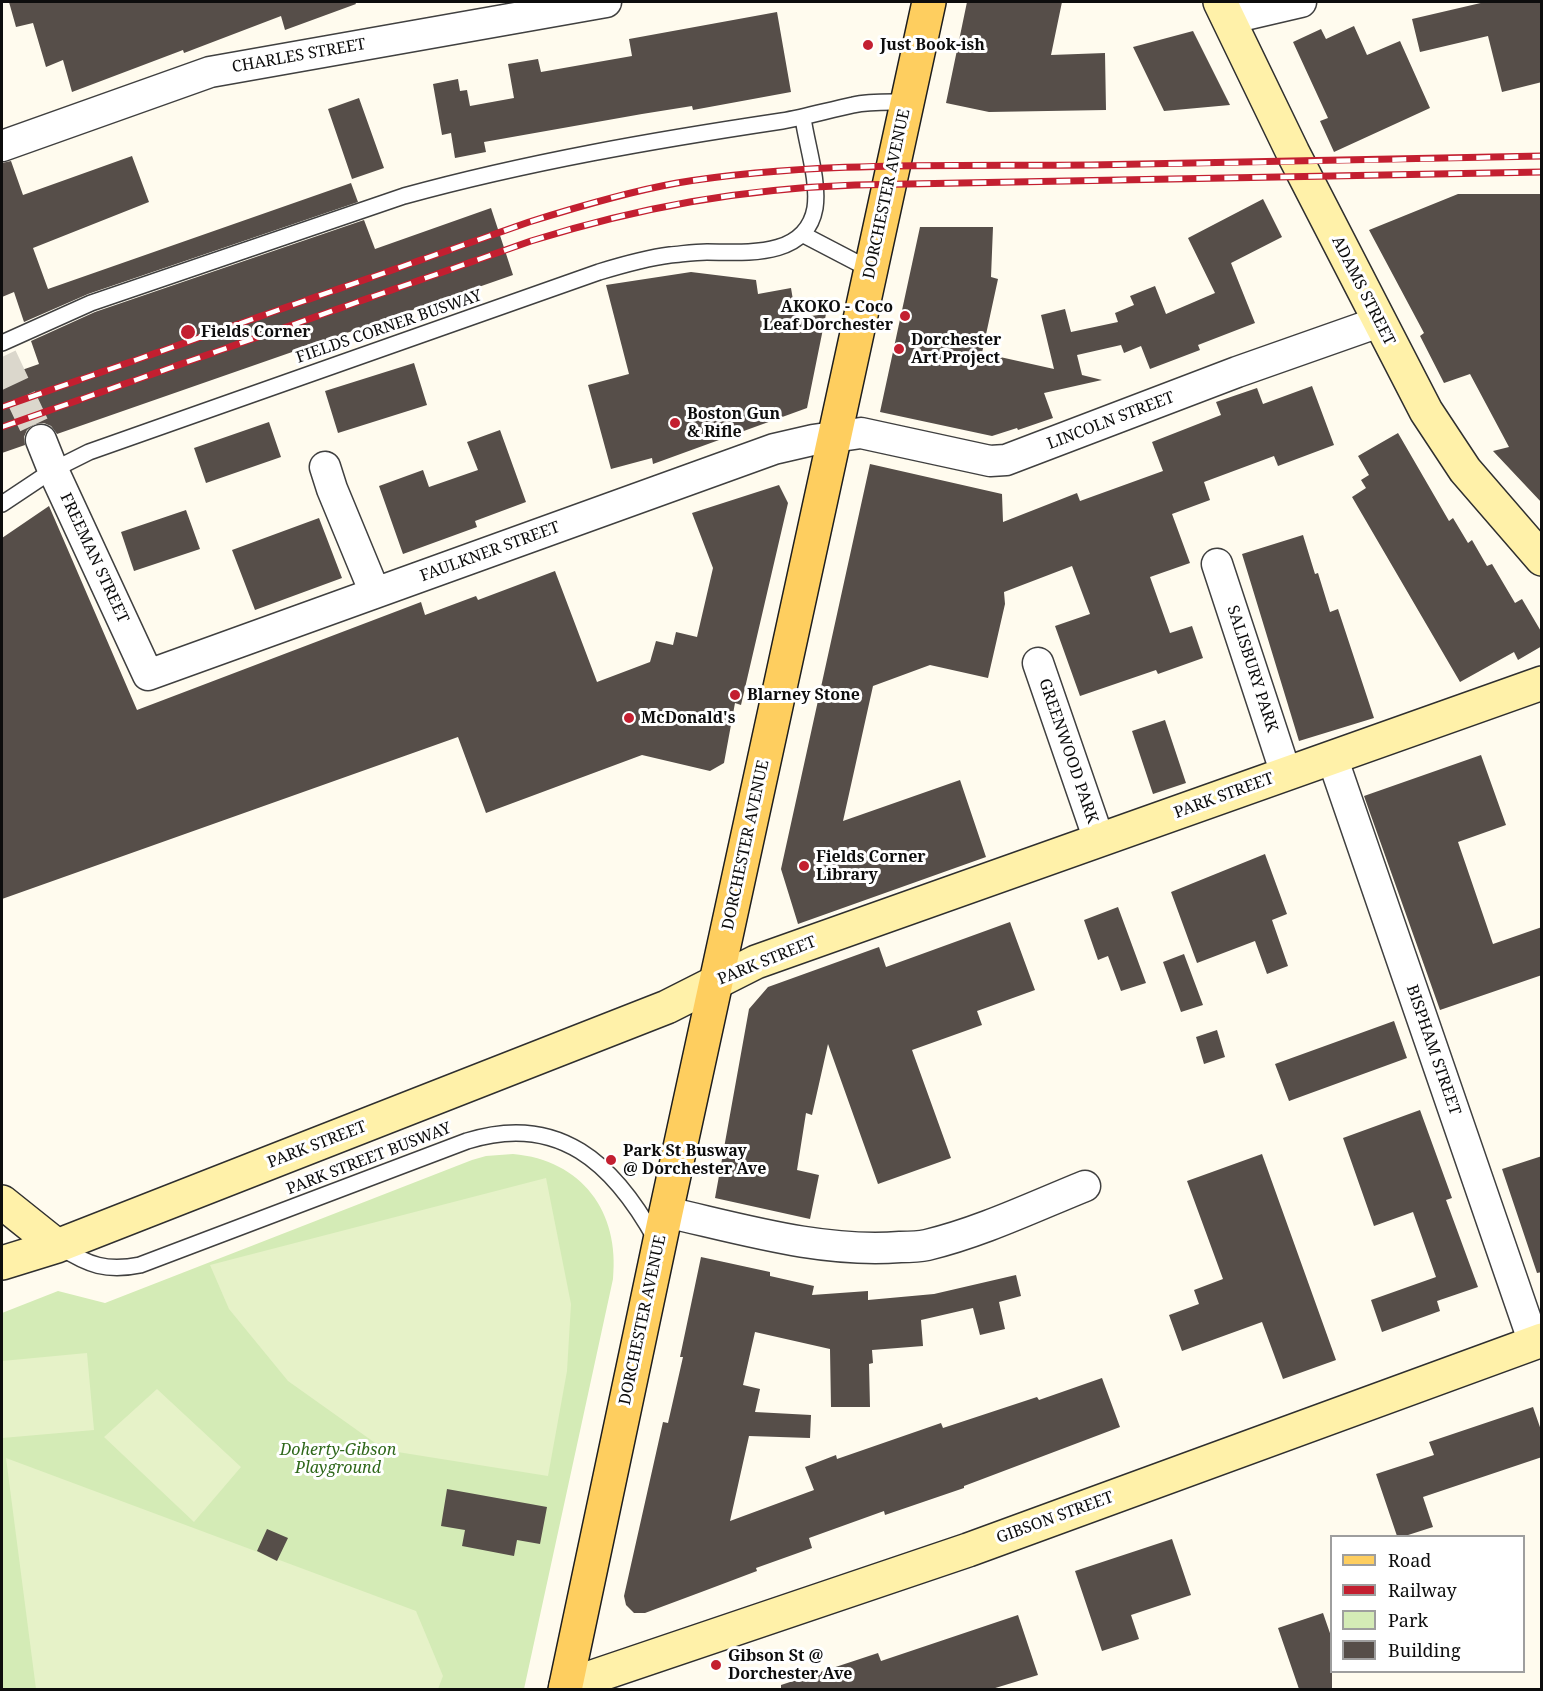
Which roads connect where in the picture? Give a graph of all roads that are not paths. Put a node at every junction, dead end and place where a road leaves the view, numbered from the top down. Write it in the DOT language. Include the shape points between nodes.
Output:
graph roads {
  1 [pos="606,2"];
  2 [pos="929,2"];
  3 [pos="1301,2"];
  4 [pos="1224,10"];
  5 [pos="907,102"];
  6 [pos="803,118"];
  7 [pos="2,146"];
  8 [pos="802,234"];
  9 [pos="871,270"];
  10 [pos="1379,322"];
  11 [pos="2,344"];
  12 [pos="835,436"];
  13 [pos="41,440"];
  14 [pos="325,467"];
  15 [pos="53,470"];
  16 [pos="2,504"];
  17 [pos="1542,559"];
  18 [pos="1217,564"];
  19 [pos="375,593"];
  20 [pos="1038,663"];
  21 [pos="148,675"];
  22 [pos="1542,683"];
  23 [pos="1332,758"];
  24 [pos="1286,774"];
  25 [pos="1099,840"];
  26 [pos="717,981"];
  27 [pos="1085,1186"];
  28 [pos="2,1202"];
  29 [pos="666,1212"];
  30 [pos="659,1245"];
  31 [pos="57,1246"];
  32 [pos="2,1263"];
  33 [pos="1538,1342"];
  34 [pos="566,1688"];
  1 -- 7 [label="street, CHARLES STREET" via="210,72"];
  2 -- 5 [label="main road, DORCHESTER AVENUE"];
  3 -- 4 [label="street"];
  4 -- 10 [label="street, ADAMS STREET"];
  5 -- 6 [label="lane" via="853,105"];
  5 -- 9 [label="main road, DORCHESTER AVENUE"];
  6 -- 8 [label="lane" via="815,207"];
  6 -- 11 [label="lane" via="582,154 404,196 92,303"];
  8 -- 9 [label="lane"];
  8 -- 15 [label="lane, FIELDS CORNER BUSWAY" via="759,253 668,255 599,272 89,452"];
  9 -- 12 [label="main road, DORCHESTER AVENUE"];
  10 -- 12 [label="street, LINCOLN STREET" via="1006,460 990,461 868,434"];
  10 -- 17 [label="street, ADAMS STREET" via="1438,431 1481,490"];
  12 -- 19 [label="street, FAULKNER STREET" via="774,449"];
  12 -- 26 [label="main road, DORCHESTER AVENUE"];
  13 -- 15 [label="street, FREEMAN STREET"];
  14 -- 19 [label="street"];
  15 -- 16 [label="lane, FIELDS CORNER BUSWAY"];
  15 -- 21 [label="street, FREEMAN STREET"];
  18 -- 24 [label="street, SALISBURY PARK"];
  19 -- 21 [label="street, FAULKNER STREET"];
  20 -- 25 [label="street, GREENWOOD PARK"];
  22 -- 23 [label="street, PARK STREET"];
  23 -- 24 [label="street, PARK STREET"];
  23 -- 33 [label="street, BISPHAM STREET"];
  24 -- 25 [label="street, PARK STREET"];
  25 -- 26 [label="street, PARK STREET" via="756,962"];
  26 -- 29 [label="main road, DORCHESTER AVENUE"];
  26 -- 31 [label="street, PARK STREET" via="540,1058"];
  27 -- 29 [label="street" via="925,1245 875,1249 789,1239"];
  28 -- 31 [label="street"];
  29 -- 30 [label="main road, DORCHESTER AVENUE"];
  30 -- 31 [label="lane, PARK STREET BUSWAY" via="631,1198 599,1164 559,1141 515,1131 467,1141 140,1265 96,1266"];
  30 -- 34 [label="main road, DORCHESTER AVENUE"];
  31 -- 32 [label="street, PARK STREET"];
  33 -- 34 [label="street, GIBSON STREET" via="968,1550"];
}
